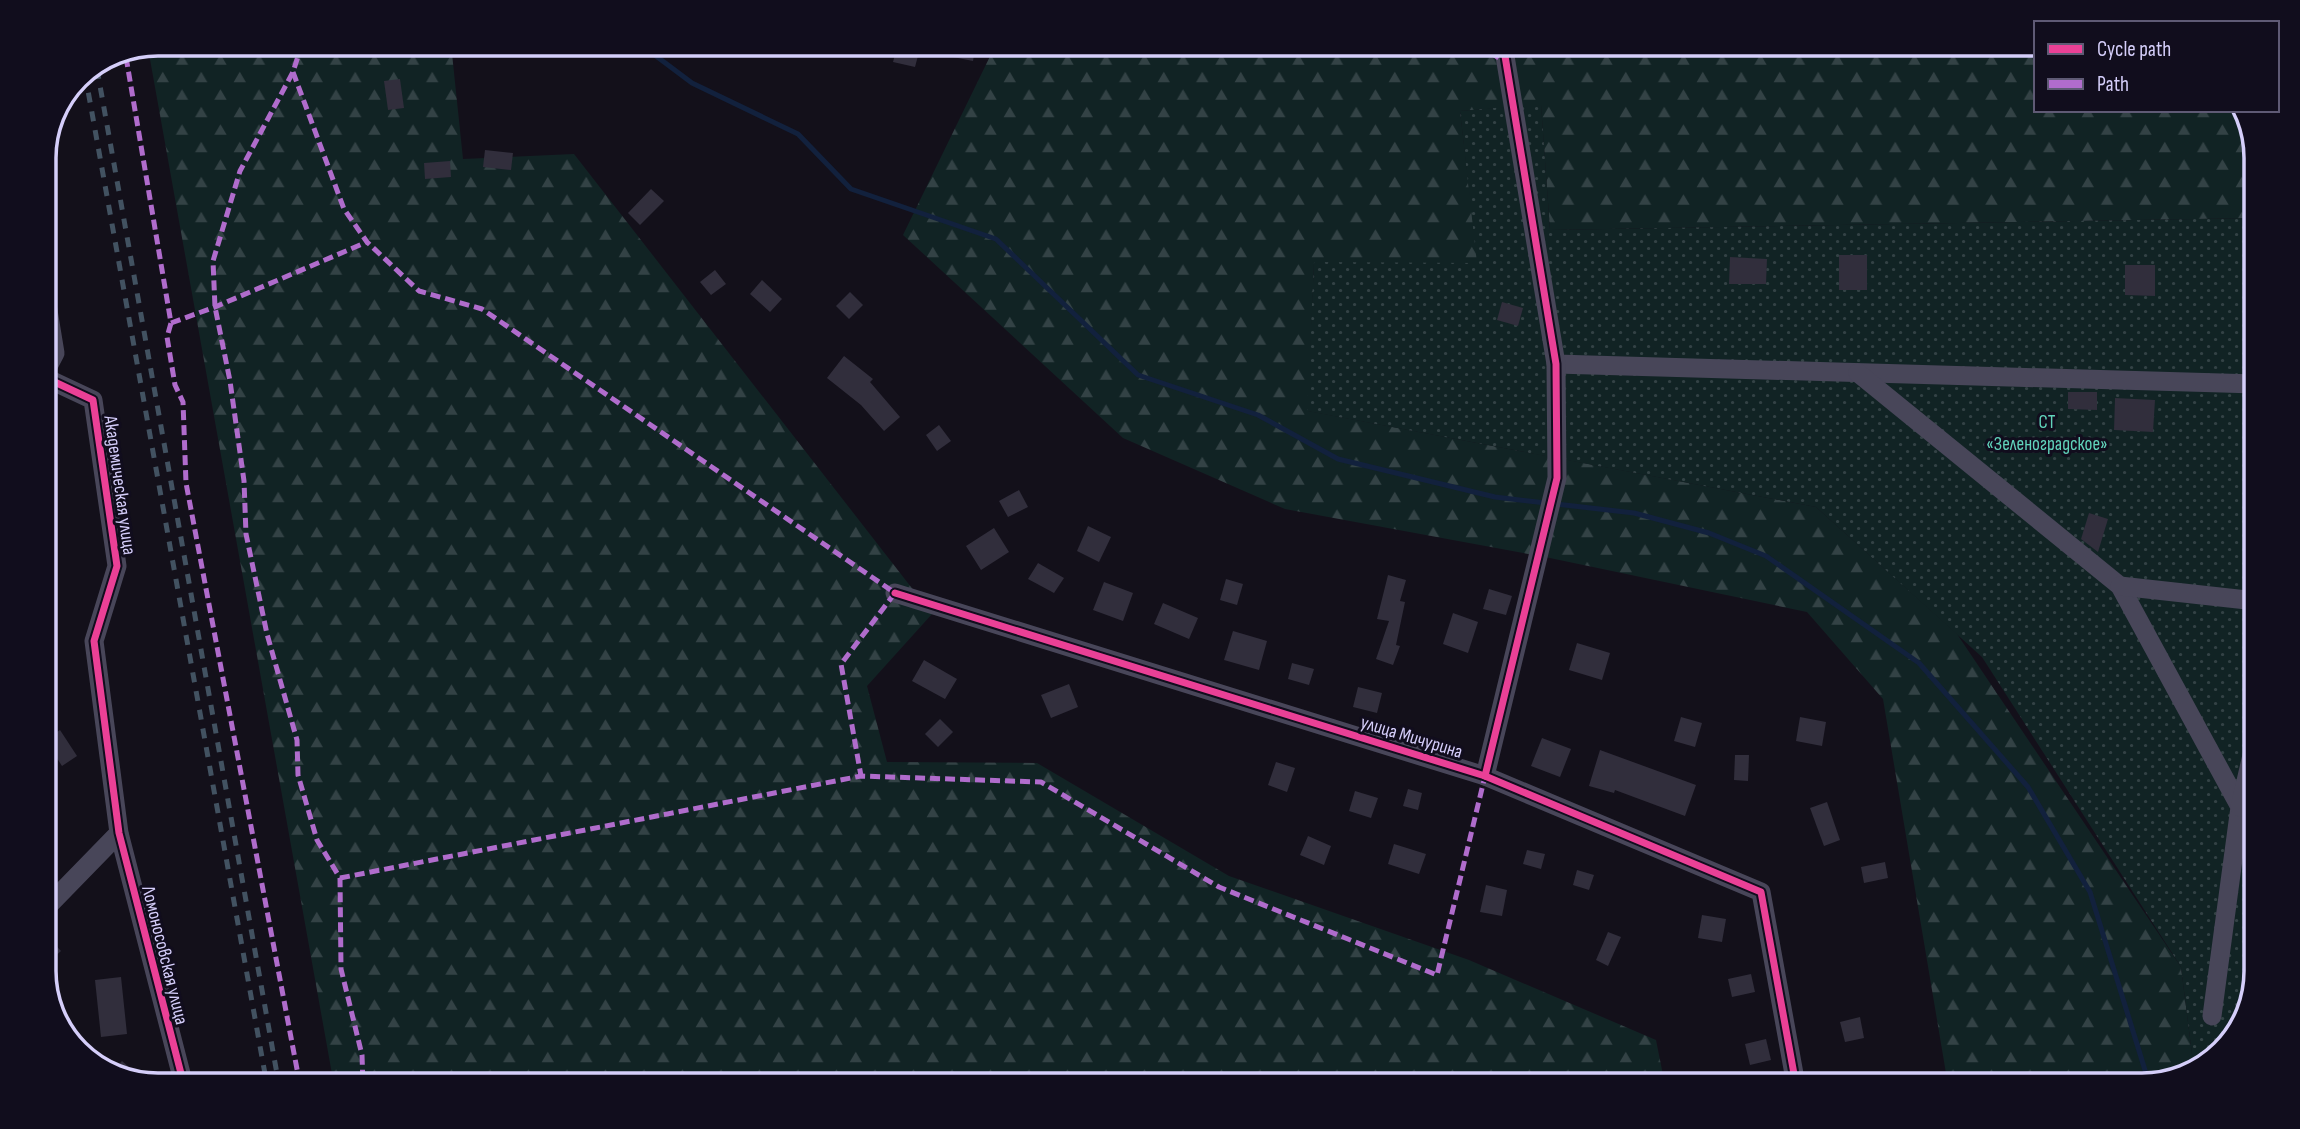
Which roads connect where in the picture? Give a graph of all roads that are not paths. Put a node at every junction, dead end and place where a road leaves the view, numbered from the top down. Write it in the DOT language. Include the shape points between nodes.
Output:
graph roads {
  1 [pos="1505,56"];
  2 [pos="1556,364"];
  3 [pos="1858,373"];
  4 [pos="56,381"];
  5 [pos="2244,384"];
  6 [pos="2120,586"];
  7 [pos="895,593"];
  8 [pos="2244,600"];
  9 [pos="1485,776"];
  10 [pos="2244,793"];
  11 [pos="2241,807"];
  12 [pos="118,833"];
  13 [pos="56,898"];
  14 [pos="2212,1016"];
  15 [pos="181,1073"];
  16 [pos="1794,1073"];
  1 -- 2 [label="street"];
  2 -- 3 [label="street"];
  2 -- 9 [label="street" via="1557,478"];
  3 -- 5 [label="street"];
  3 -- 6 [label="street"];
  4 -- 12 [label="street, Академическая улица" via="93,400 117,566 94,641"];
  6 -- 8 [label="street"];
  6 -- 11 [label="street"];
  7 -- 9 [label="street, улица Мичурина"];
  9 -- 16 [label="street, улица Мичурина" via="1760,892"];
  10 -- 11 [label="street"];
  11 -- 14 [label="street"];
  12 -- 13 [label="street"];
  12 -- 15 [label="street, Ломоносовская улица"];
}
